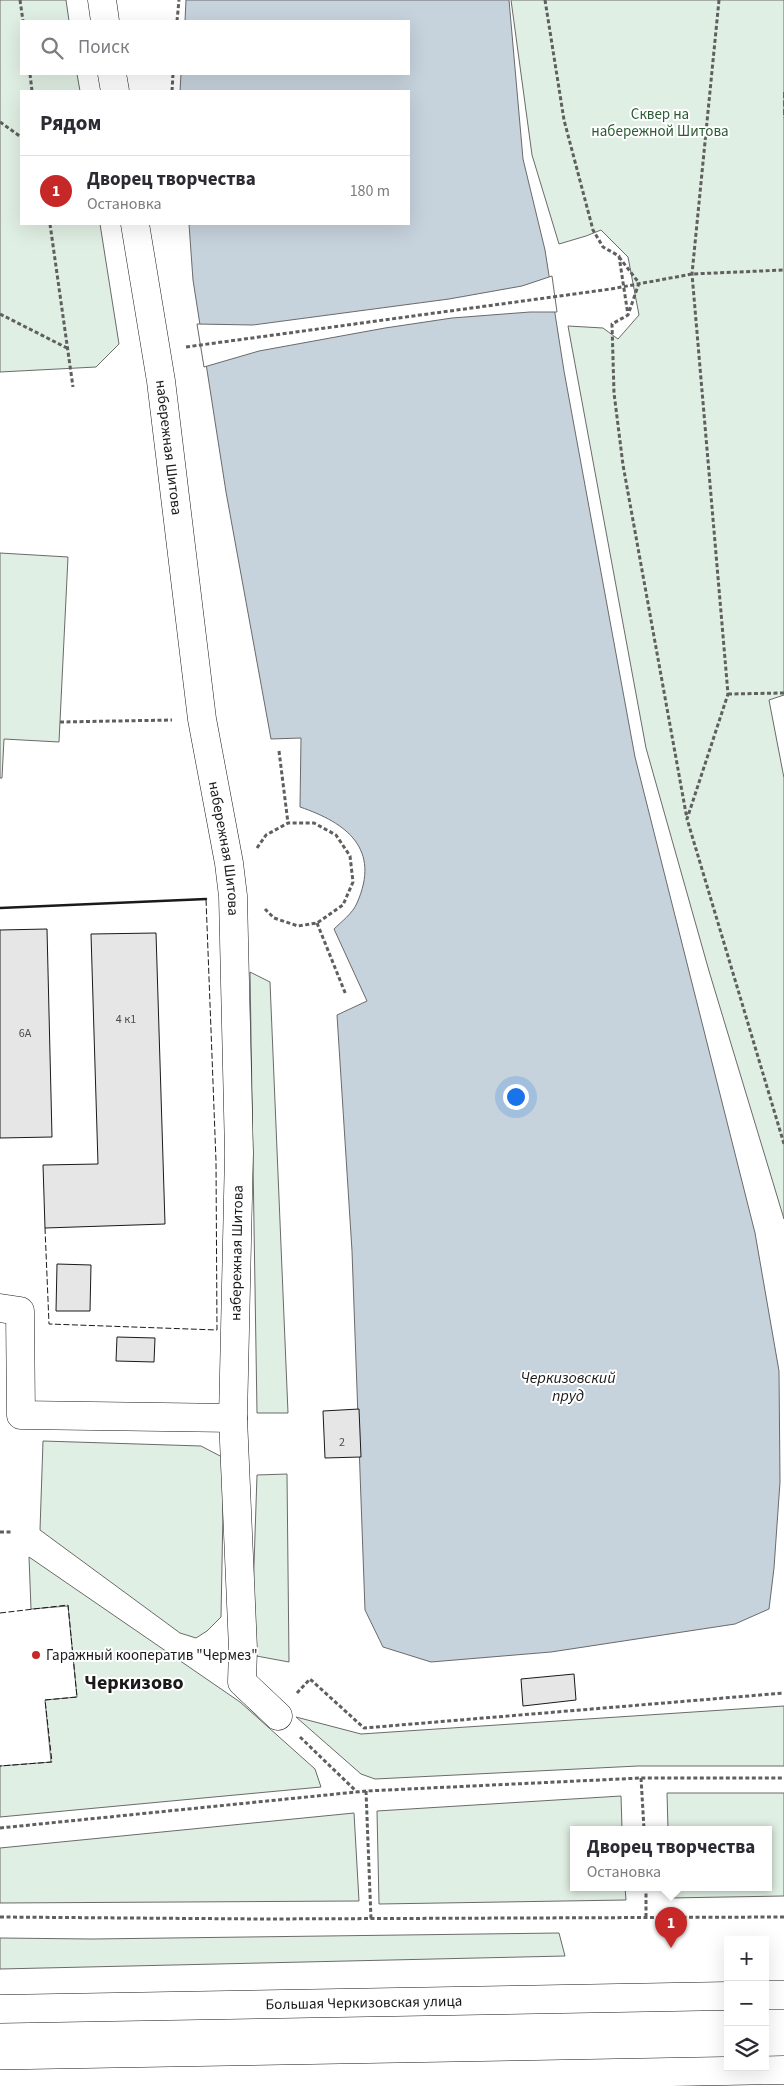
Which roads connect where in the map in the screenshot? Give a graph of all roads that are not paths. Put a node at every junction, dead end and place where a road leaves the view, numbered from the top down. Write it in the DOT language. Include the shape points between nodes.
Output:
graph roads {
  1 [pos="102,0"];
  2 [pos="105,20"];
  3 [pos="112,75"];
  4 [pos="115,90"];
  5 [pos="134,225"];
  6 [pos="0,1308"];
  7 [pos="233,1418"];
  8 [pos="278,1716"];
  9 [pos="769,1995"];
  10 [pos="784,1995"];
  11 [pos="724,1996"];
  12 [pos="0,2009"];
  13 [pos="784,2070"];
  14 [pos="0,2084"];
  1 -- 2 [label="main road"];
  3 -- 4 [label="main road"];
  5 -- 7 [label="main road, набережная Шитова" via="161,381 202,719 233,896 239,1153"];
  6 -- 7 [label="main road" via="20,1311 21,1415"];
  7 -- 8 [label="main road, набережная Шитова" via="242,1682"];
  9 -- 10 [label="main road"];
  11 -- 12 [label="main road, Большая Черкизовская улица"];
  13 -- 14 [label="main road"];
}
